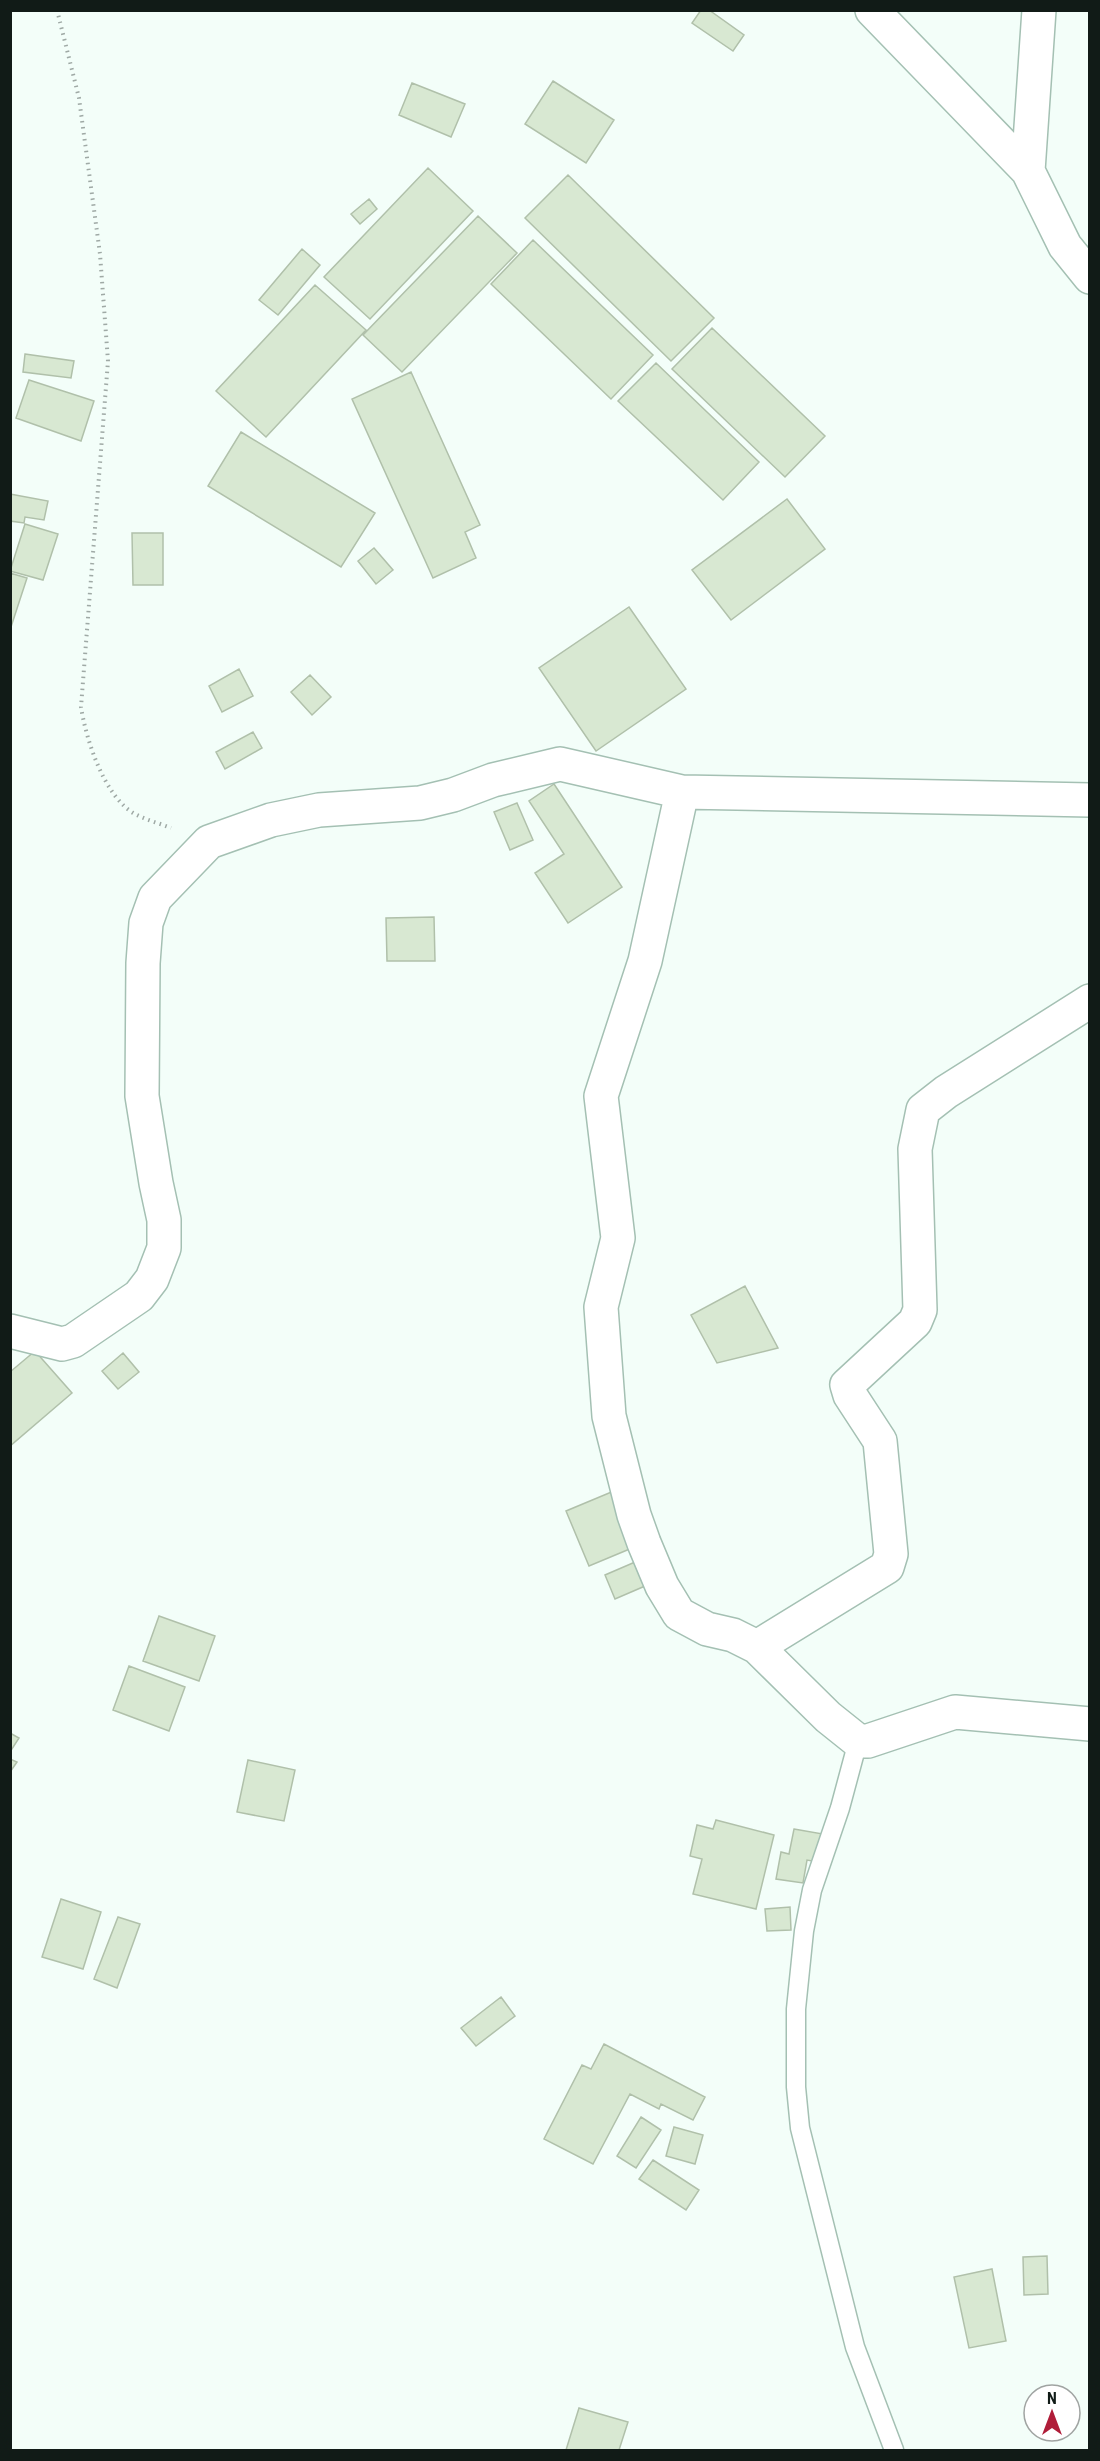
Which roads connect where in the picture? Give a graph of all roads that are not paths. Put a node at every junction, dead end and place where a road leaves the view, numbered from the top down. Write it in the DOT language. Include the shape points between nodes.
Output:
graph roads {
  1 [pos="872,10"];
  2 [pos="1039,10"];
  3 [pos="1028,171"];
  4 [pos="1089,277"];
  5 [pos="682,792"];
  6 [pos="1089,800"];
  7 [pos="1089,1001"];
  8 [pos="10,1330"];
  9 [pos="757,1647"];
  10 [pos="1089,1724"];
  11 [pos="858,1742"];
  12 [pos="894,2451"];
  1 -- 3 [label="street"];
  2 -- 3 [label="street"];
  3 -- 4 [label="street" via="1065,246"];
  5 -- 6 [label="street"];
  5 -- 8 [label="street" via="560,764 420,802 320,810 271,820 209,842 155,898 146,922 142,1096 166,1237 160,1260 139,1296 73,1341 62,1344"];
  5 -- 9 [label="street" via="645,961 601,1096 618,1238 601,1307 609,1416 634,1515 668,1597 679,1614 690,1621"];
  7 -- 9 [label="street" via="923,1110 915,1149 920,1310 915,1322 847,1385 880,1441 891,1554 887,1567"];
  9 -- 11 [label="street"];
  10 -- 11 [label="street" via="955,1712"];
  11 -- 12 [label="lane" via="812,1890 804,1931 796,2009 796,2087 800,2128 855,2347"];
}
